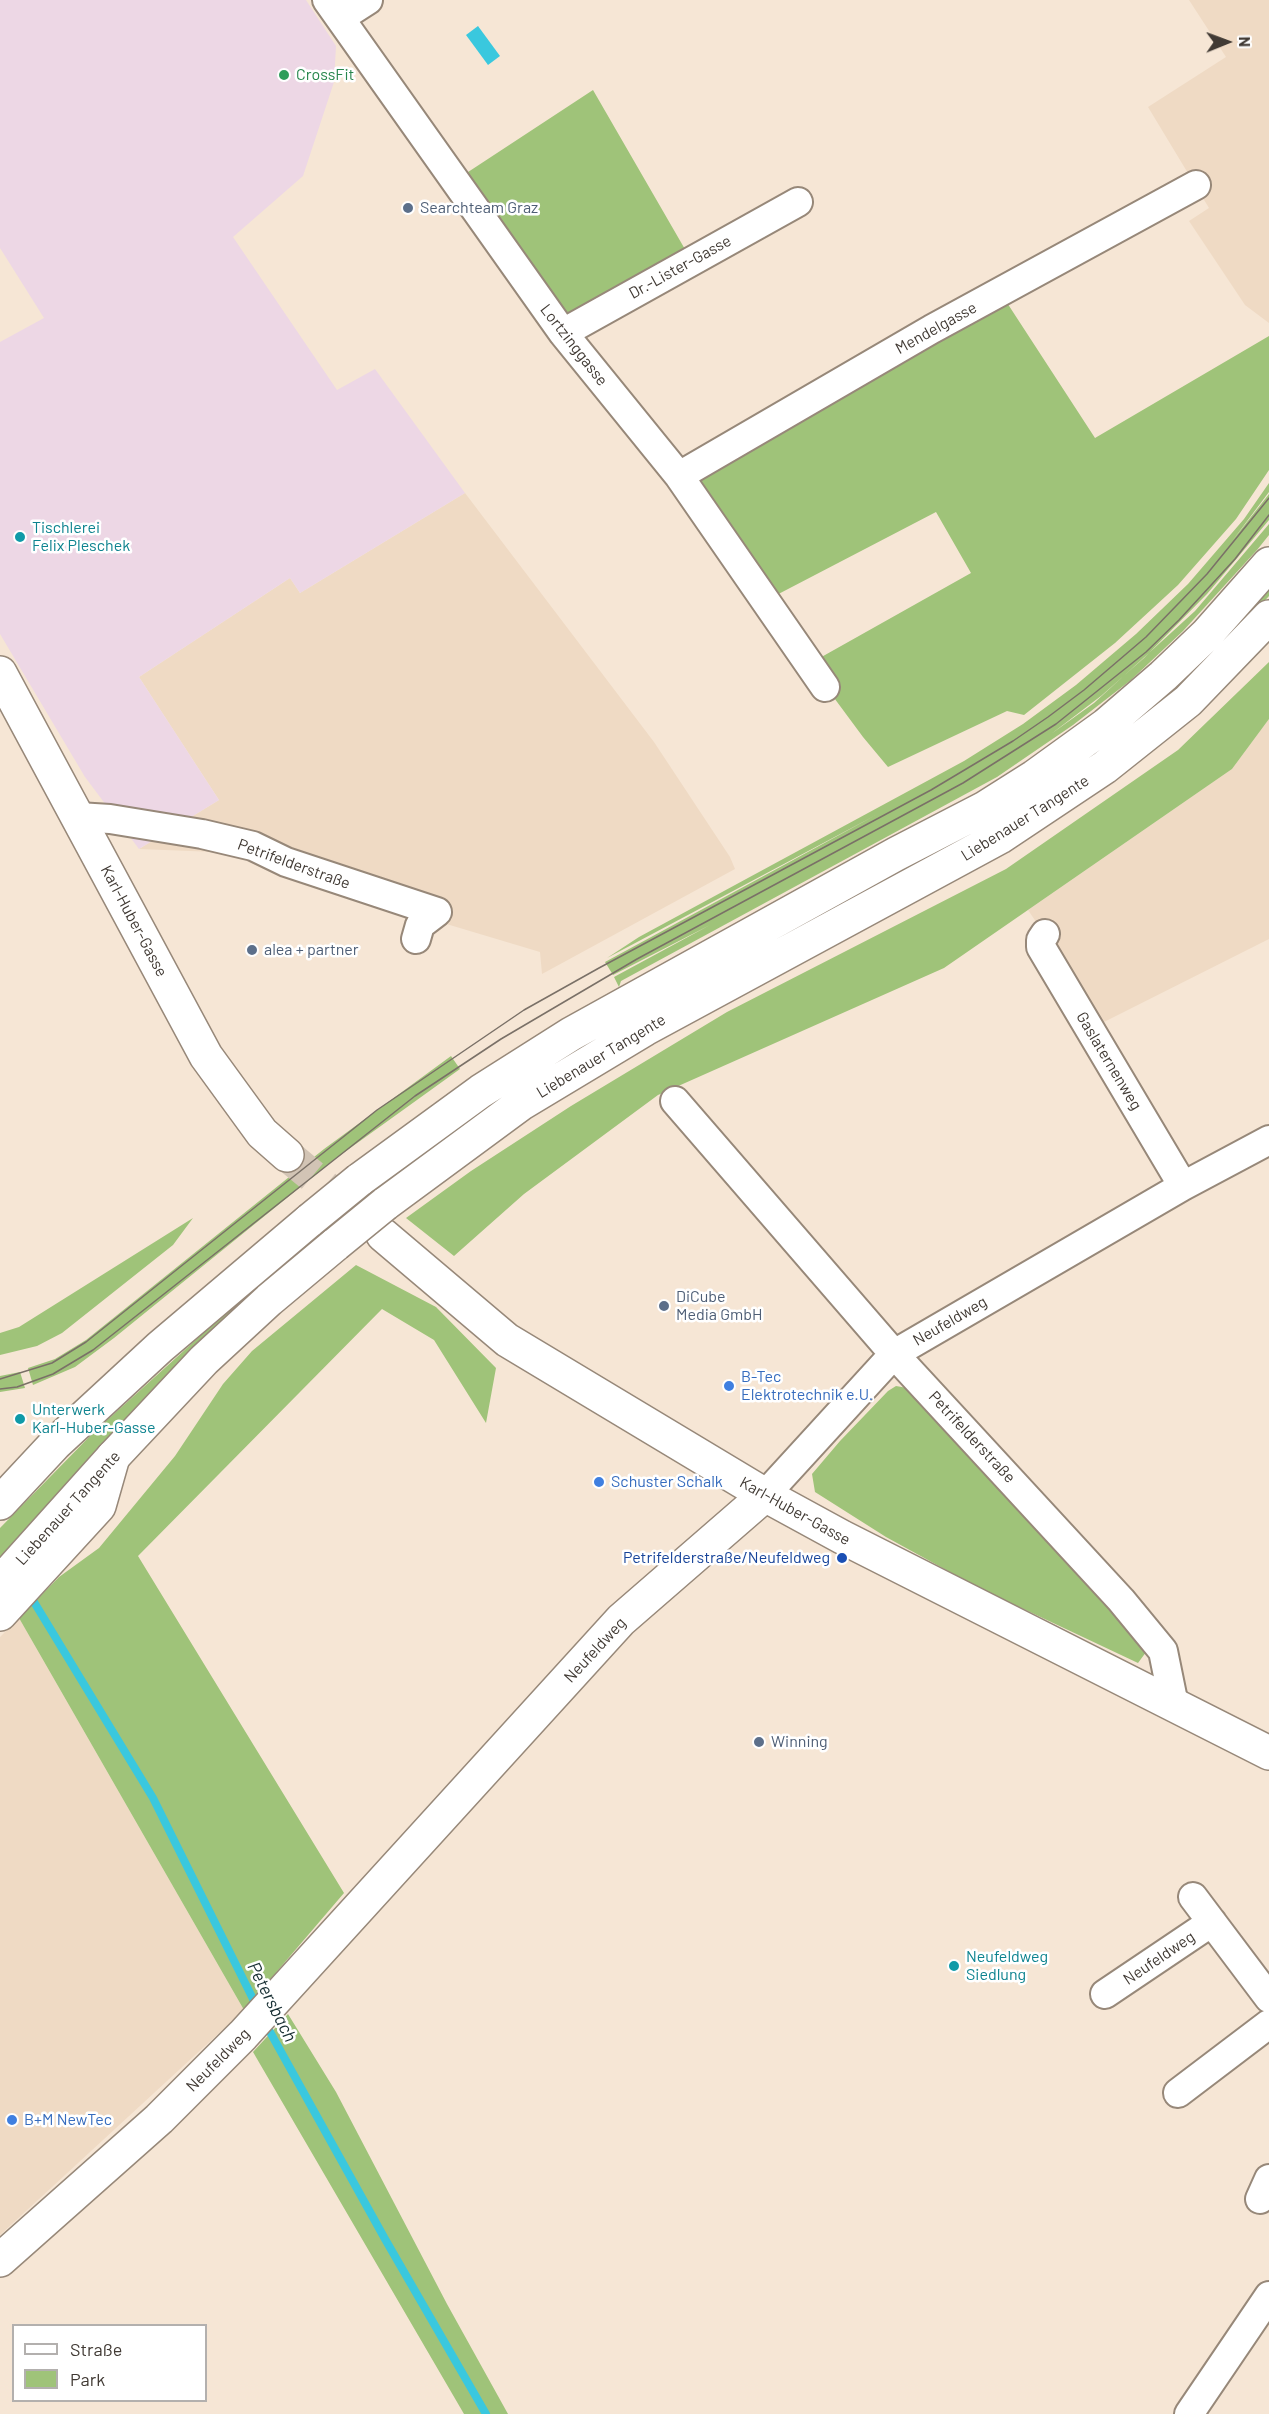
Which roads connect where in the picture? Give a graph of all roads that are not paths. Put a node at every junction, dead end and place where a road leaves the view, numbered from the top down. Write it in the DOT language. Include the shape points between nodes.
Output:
graph roads {
  1 [pos="368,0"];
  2 [pos="334,9"];
  3 [pos="1196,185"];
  4 [pos="798,202"];
  5 [pos="563,333"];
  6 [pos="679,476"];
  7 [pos="1269,564"];
  8 [pos="1269,617"];
  9 [pos="4,686"];
  10 [pos="825,687"];
  11 [pos="78,817"];
  12 [pos="1045,934"];
  13 [pos="416,939"];
  14 [pos="675,1101"];
  15 [pos="1269,1140"];
  16 [pos="287,1155"];
  17 [pos="1183,1186"];
  18 [pos="384,1219"];
  19 [pos="894,1354"];
  20 [pos="113,1457"];
  21 [pos="11,1483"];
  22 [pos="765,1495"];
  23 [pos="0,1503"];
  24 [pos="0,1583"];
  25 [pos="0,1614"];
  26 [pos="1174,1705"];
  27 [pos="1269,1753"];
  28 [pos="1193,1897"];
  29 [pos="1212,1922"];
  30 [pos="1105,1994"];
  31 [pos="1269,1998"];
  32 [pos="1269,2024"];
  33 [pos="1178,2093"];
  34 [pos="0,2259"];
  35 [pos="1269,2296"];
  36 [pos="1189,2414"];
  1 -- 2 [label="street"];
  2 -- 5 [label="street, Lortzinggasse"];
  3 -- 6 [label="street, Mendelgasse" via="932,329"];
  4 -- 5 [label="street, Dr.-Lister-Gasse"];
  5 -- 6 [label="street, Lortzinggasse"];
  6 -- 10 [label="street, Lortzinggasse"];
  7 -- 21 [label="main road, Liebenauer Tangente, bridge" via="1207,634 1163,676 1106,725 1034,777 985,808 571,1034 481,1091 359,1180 160,1347"];
  8 -- 18 [label="main road, Liebenauer Tangente" via="1188,701 1105,767 1000,837 645,1029 522,1102"];
  9 -- 11 [label="main road, Karl-Huber-Gasse"];
  11 -- 13 [label="street, Petrifelderstraße" via="202,834 254,846 286,862 437,912 420,925"];
  11 -- 16 [label="main road, Karl-Huber-Gasse" via="206,1056 262,1133"];
  12 -- 17 [label="street, Gaslaternenweg" via="1041,947"];
  14 -- 19 [label="street, Petrifelderstraße"];
  15 -- 17 [label="street, Neufeldweg"];
  17 -- 19 [label="street, Neufeldweg"];
  18 -- 20 [label="main road, Liebenauer Tangente, bridge" via="336,1244 269,1300 204,1360"];
  18 -- 22 [label="main road, Karl-Huber-Gasse" via="507,1340"];
  19 -- 22 [label="street, Neufeldweg"];
  19 -- 26 [label="street, Petrifelderstraße" via="1068,1540 1163,1651"];
  20 -- 24 [label="main road, Liebenauer Tangente"];
  20 -- 25 [label="main road" via="99,1506"];
  21 -- 23 [label="main road, Liebenauer Tangente"];
  22 -- 26 [label="main road, Karl-Huber-Gasse"];
  22 -- 34 [label="main road, Neufeldweg" via="621,1620 243,2036 159,2119"];
  26 -- 27 [label="main road"];
  28 -- 29 [label="street"];
  29 -- 30 [label="street, Neufeldweg"];
  29 -- 31 [label="street"];
  32 -- 33 [label="street"];
  35 -- 36 [label="street"];
}
